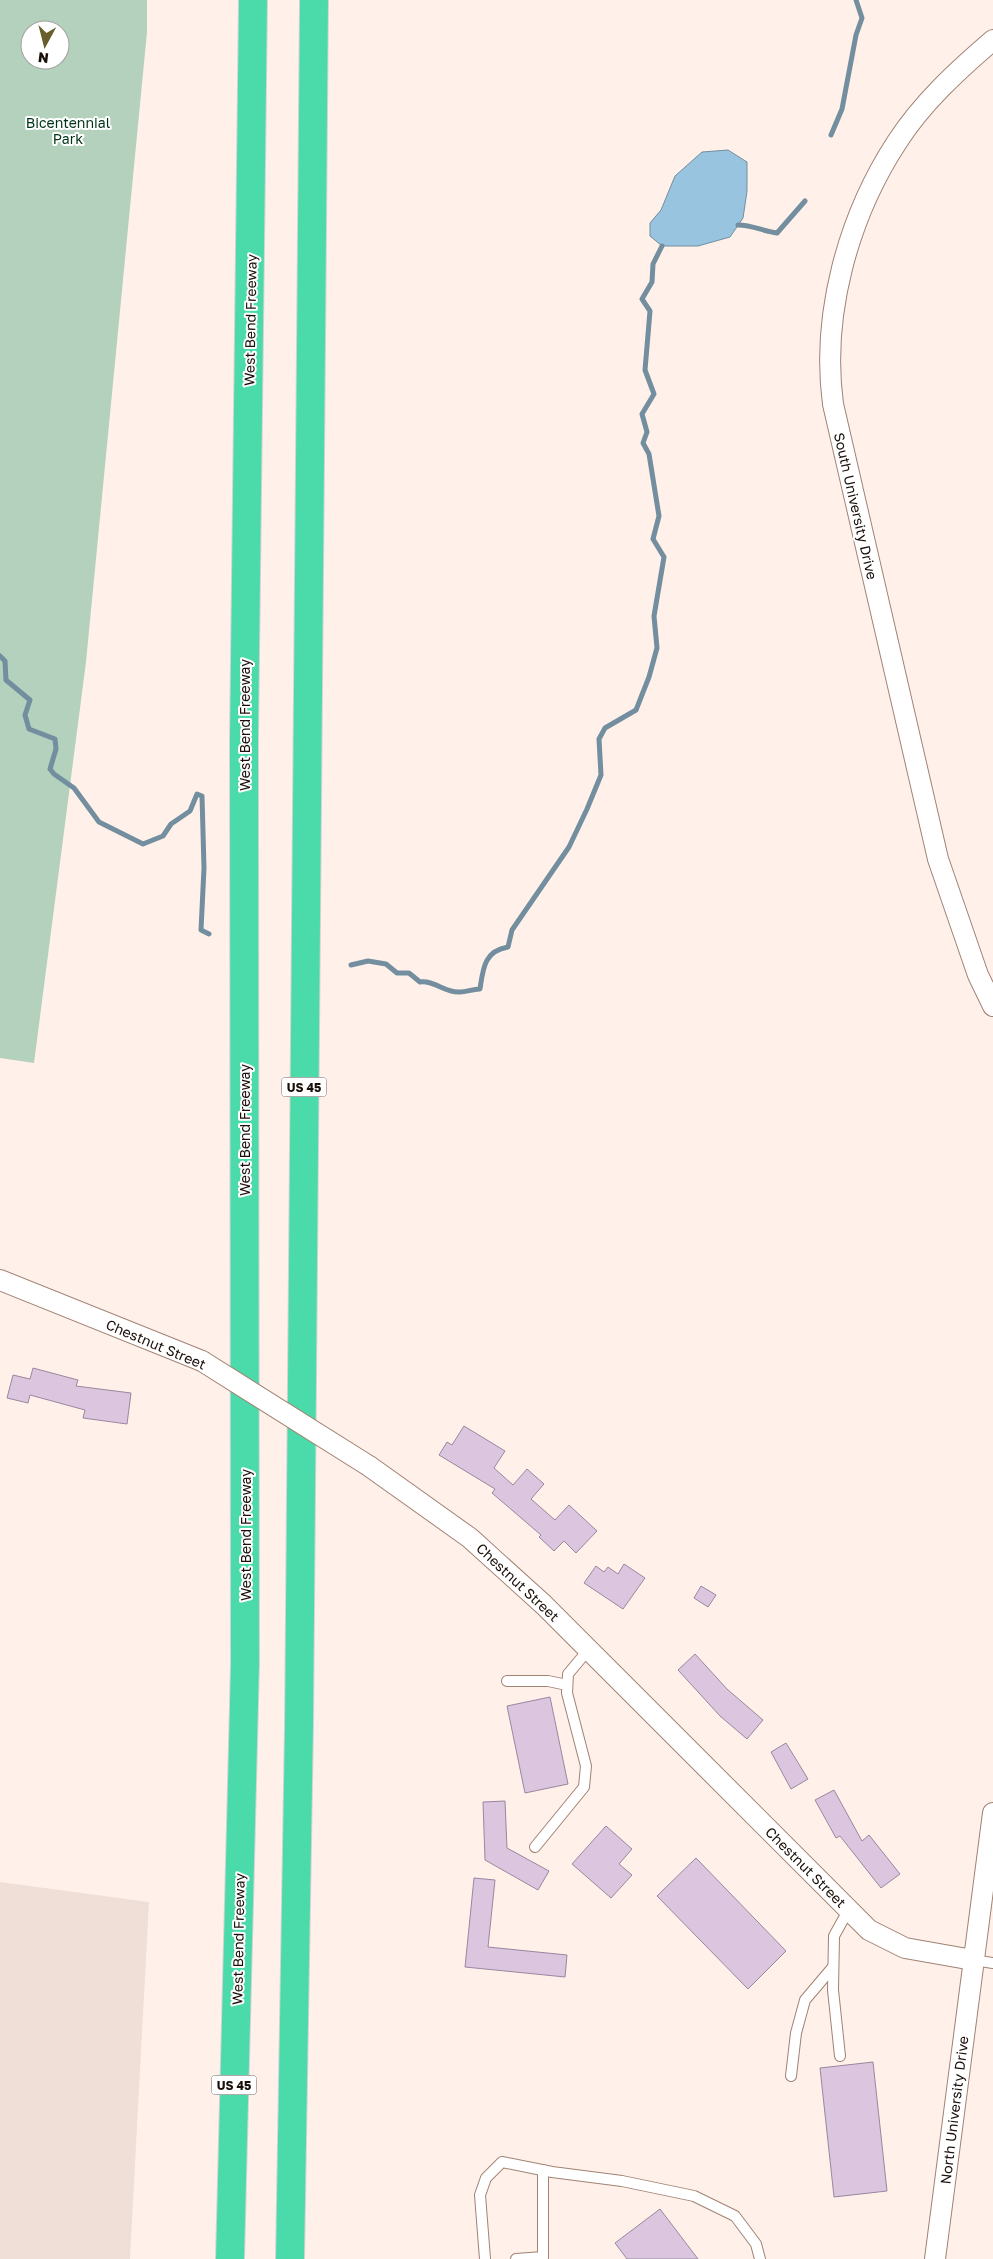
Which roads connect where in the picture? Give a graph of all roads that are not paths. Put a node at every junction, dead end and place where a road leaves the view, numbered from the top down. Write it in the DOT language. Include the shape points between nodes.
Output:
graph roads {
  1 [pos="253,0"];
  2 [pos="314,0"];
  3 [pos="993,40"];
  4 [pos="993,1006"];
  5 [pos="0,1280"];
  6 [pos="588,1649"];
  7 [pos="507,1681"];
  8 [pos="567,1684"];
  9 [pos="993,1812"];
  10 [pos="535,1847"];
  11 [pos="848,1909"];
  12 [pos="973,1960"];
  13 [pos="993,1963"];
  14 [pos="833,1967"];
  15 [pos="840,2056"];
  16 [pos="791,2076"];
  17 [pos="232,2150"];
  18 [pos="543,2170"];
  19 [pos="290,2175"];
  20 [pos="221,2259"];
  21 [pos="230,2259"];
  22 [pos="290,2259"];
  23 [pos="301,2259"];
  24 [pos="485,2259"];
  25 [pos="516,2259"];
  26 [pos="760,2259"];
  27 [pos="935,2259"];
  1 -- 17 [label="highway, West Bend Freeway / US 45" via="244,740 245,1664"];
  2 -- 19 [label="highway, US 45" via="299,1715"];
  3 -- 4 [label="street, South University Drive" via="922,109 897,142 878,177 844,260 829,356 833,404 938,859 978,975"];
  5 -- 6 [label="street, Chestnut Street, bridge" via="202,1361 369,1466 470,1538"];
  6 -- 8 [label="lane" via="568,1674"];
  6 -- 11 [label="street, Chestnut Street"];
  7 -- 8 [label="lane"];
  8 -- 10 [label="lane" via="586,1766 584,1787"];
  9 -- 12 [label="street"];
  11 -- 12 [label="street, Chestnut Street" via="870,1930 905,1948"];
  11 -- 14 [label="lane" via="834,1936"];
  12 -- 13 [label="lane"];
  12 -- 27 [label="street, North University Drive"];
  14 -- 15 [label="lane"];
  14 -- 16 [label="lane" via="805,2000 796,2033"];
  17 -- 20 [label="highway"];
  17 -- 21 [label="highway, West Bend Freeway / US 45"];
  18 -- 24 [label="lane" via="502,2162 486,2178 480,2195"];
  18 -- 25 [label="lane" via="543,2257"];
  18 -- 26 [label="lane" via="622,2181 694,2196 735,2216 756,2244"];
  19 -- 22 [label="highway, US 45"];
  19 -- 23 [label="highway"];
}
